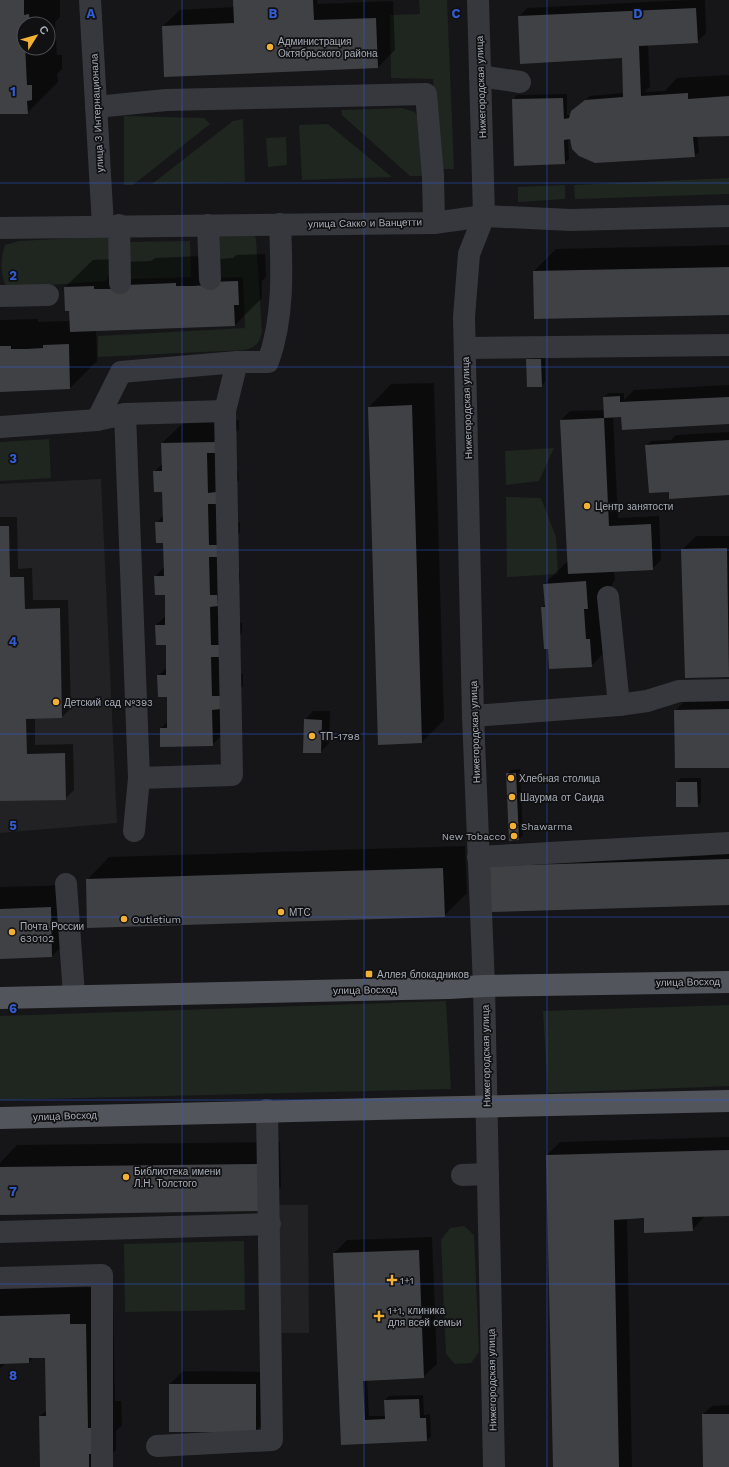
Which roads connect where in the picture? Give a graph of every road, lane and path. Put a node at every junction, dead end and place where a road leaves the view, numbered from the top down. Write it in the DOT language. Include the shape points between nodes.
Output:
graph roads {
  1 [pos="90,0"];
  2 [pos="478,0"];
  3 [pos="480,76"];
  4 [pos="520,82"];
  5 [pos="96,107"];
  6 [pos="484,216"];
  7 [pos="729,216"];
  8 [pos="434,222"];
  9 [pos="280,224"];
  10 [pos="208,225"];
  11 [pos="111,226"];
  12 [pos="0,228"];
  13 [pos="210,279"];
  14 [pos="120,283"];
  15 [pos="48,295"];
  16 [pos="0,296"];
  17 [pos="729,344"];
  18 [pos="465,348"];
  19 [pos="237,362"];
  20 [pos="225,411"];
  21 [pos="125,414"];
  22 [pos="96,420"];
  23 [pos="0,428"];
  24 [pos="608,597"];
  25 [pos="729,690"];
  26 [pos="619,705"];
  27 [pos="473,716"];
  28 [pos="139,778"];
  29 [pos="134,831"];
  30 [pos="729,843"];
  31 [pos="478,856"];
  32 [pos="66,884"];
  33 [pos="729,982"];
  34 [pos="484,986"];
  35 [pos="74,995"];
  36 [pos="0,998"];
  37 [pos="729,1101"];
  38 [pos="487,1107"];
  39 [pos="267,1110"];
  40 [pos="0,1118"];
  41 [pos="488,1174"];
  42 [pos="462,1175"];
  43 [pos="270,1224"];
  44 [pos="0,1232"];
  45 [pos="0,1278"];
  46 [pos="157,1446"];
  47 [pos="102,1467"];
  48 [pos="494,1467"];
  1 -- 5 [label="street, улица 3 Интернационала"];
  2 -- 3 [label="street, Нижегородская улица"];
  3 -- 4 [label="street"];
  3 -- 6 [label="street, Нижегородская улица"];
  5 -- 8 [label="street" via="166,100 426,94"];
  5 -- 11 [label="street, улица 3 Интернационала"];
  6 -- 7 [label="street, улица Сакко и Ванцетти" via="572,220"];
  6 -- 8 [label="street, улица Сакко и Ванцетти"];
  6 -- 18 [label="street, Нижегородская улица" via="469,254 464,317"];
  8 -- 9 [label="street, улица Сакко и Ванцетти"];
  9 -- 10 [label="street, улица Сакко и Ванцетти"];
  9 -- 19 [label="street" via="283,274 276,340 268,362"];
  10 -- 11 [label="street, улица Сакко и Ванцетти"];
  10 -- 13 [label="street"];
  11 -- 12 [label="street, улица Сакко и Ванцетти"];
  11 -- 14 [label="street, улица 3 Интернационала"];
  15 -- 16 [label="street"];
  17 -- 18 [label="street"];
  18 -- 27 [label="street, Нижегородская улица"];
  19 -- 20 [label="street"];
  19 -- 22 [label="street" via="121,372"];
  20 -- 21 [label="street"];
  20 -- 28 [label="street" via="232,775"];
  21 -- 22 [label="street"];
  21 -- 28 [label="street"];
  22 -- 23 [label="street"];
  24 -- 26 [label="street"];
  25 -- 26 [label="street" via="679,691 647,701"];
  26 -- 27 [label="street"];
  27 -- 31 [label="street, Нижегородская улица"];
  28 -- 29 [label="street"];
  30 -- 31 [label="street"];
  31 -- 34 [label="street, Нижегородская улица"];
  32 -- 35 [label="street"];
  33 -- 34 [label="main road, улица Восход"];
  34 -- 35 [label="main road, улица Восход"];
  34 -- 38 [label="street, Нижегородская улица"];
  35 -- 36 [label="main road, улица Восход"];
  37 -- 38 [label="main road, улица Восход"];
  38 -- 39 [label="main road, улица Восход"];
  38 -- 41 [label="street, Нижегородская улица"];
  39 -- 40 [label="main road, улица Восход"];
  39 -- 43 [label="street"];
  41 -- 42 [label="street"];
  41 -- 48 [label="street, Нижегородская улица"];
  43 -- 44 [label="street"];
  43 -- 46 [label="street" via="272,1440"];
  45 -- 47 [label="street" via="102,1275"];
}
